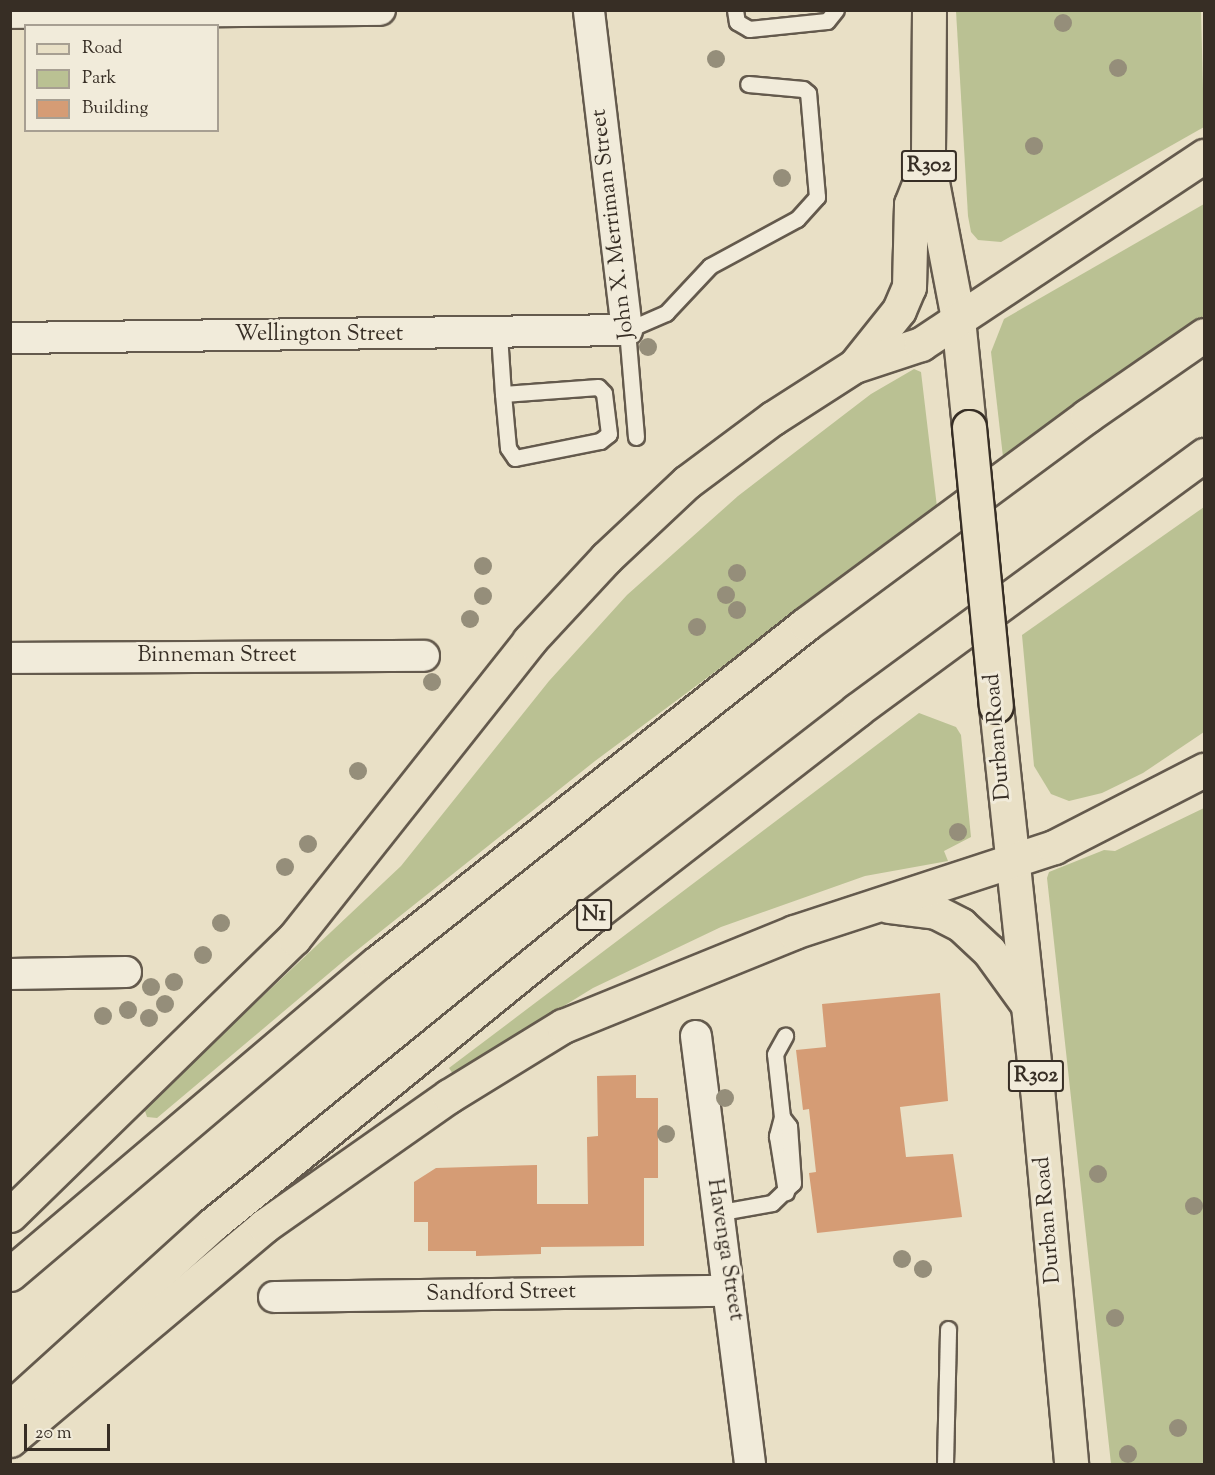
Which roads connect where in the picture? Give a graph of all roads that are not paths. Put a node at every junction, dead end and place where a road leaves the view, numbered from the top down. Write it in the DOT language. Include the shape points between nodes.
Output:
graph roads {
  1 [pos="380,10"];
  2 [pos="589,10"];
  3 [pos="735,10"];
  4 [pos="836,10"];
  5 [pos="929,10"];
  6 [pos="10,13"];
  7 [pos="748,84"];
  8 [pos="1204,156"];
  9 [pos="928,161"];
  10 [pos="958,319"];
  11 [pos="627,330"];
  12 [pos="499,334"];
  13 [pos="1204,335"];
  14 [pos="10,338"];
  15 [pos="854,366"];
  16 [pos="504,394"];
  17 [pos="636,437"];
  18 [pos="1204,455"];
  19 [pos="424,656"];
  20 [pos="10,658"];
  21 [pos="1204,770"];
  22 [pos="1010,862"];
  23 [pos="875,905"];
  24 [pos="126,972"];
  25 [pos="10,974"];
  26 [pos="1028,1005"];
  27 [pos="696,1036"];
  28 [pos="785,1036"];
  29 [pos="716,1213"];
  30 [pos="10,1215"];
  31 [pos="10,1274"];
  32 [pos="728,1291"];
  33 [pos="274,1297"];
  34 [pos="948,1329"];
  35 [pos="10,1408"];
  36 [pos="10,1440"];
  37 [pos="750,1464"];
  38 [pos="945,1464"];
  39 [pos="1071,1464"];
  1 -- 6 [label="street"];
  2 -- 11 [label="street, John X. Merriman Street"];
  3 -- 4 [label="lane" via="736,22 749,29 828,21"];
  5 -- 9 [label="main road, Durban Road / R302"];
  7 -- 11 [label="lane" via="803,89 808,93 817,197 797,219 710,266 666,313"];
  8 -- 10 [label="main road"];
  9 -- 10 [label="main road, Durban Road / R302"];
  9 -- 15 [label="main road" via="911,204 909,287 899,310"];
  10 -- 15 [label="main road" via="921,344"];
  10 -- 22 [label="main road, Durban Road / R302, bridge"];
  11 -- 12 [label="street, Wellington Street"];
  11 -- 17 [label="lane, John X. Merriman Street"];
  12 -- 14 [label="street, Wellington Street"];
  12 -- 16 [label="lane"];
  13 -- 31 [label="main road" via="806,624 377,963"];
  15 -- 30 [label="main road" via="773,418 687,482 606,558 529,641 294,938"];
  16 -- 16 [label="lane" via="598,387 604,393 609,434 600,441 520,460 508,448"];
  18 -- 35 [label="main road, N1" via="857,710 593,915 213,1224"];
  19 -- 20 [label="street, Binneman Street"];
  21 -- 22 [label="main road" via="1111,821"];
  22 -- 23 [label="main road"];
  22 -- 26 [label="main road, Durban Road / R302"];
  23 -- 26 [label="main road" via="936,912 961,925 989,951"];
  23 -- 36 [label="main road" via="677,976 563,1026 449,1096 264,1226"];
  24 -- 25 [label="street"];
  26 -- 39 [label="main road, Durban Road / R302"];
  27 -- 29 [label="street, Havenga Street"];
  28 -- 29 [label="lane" via="775,1048 782,1117 789,1126 793,1183 786,1192 762,1206"];
  29 -- 32 [label="street, Havenga Street"];
  32 -- 33 [label="street, Sandford Street"];
  32 -- 37 [label="street, Havenga Street"];
  34 -- 38 [label="lane"];
}
